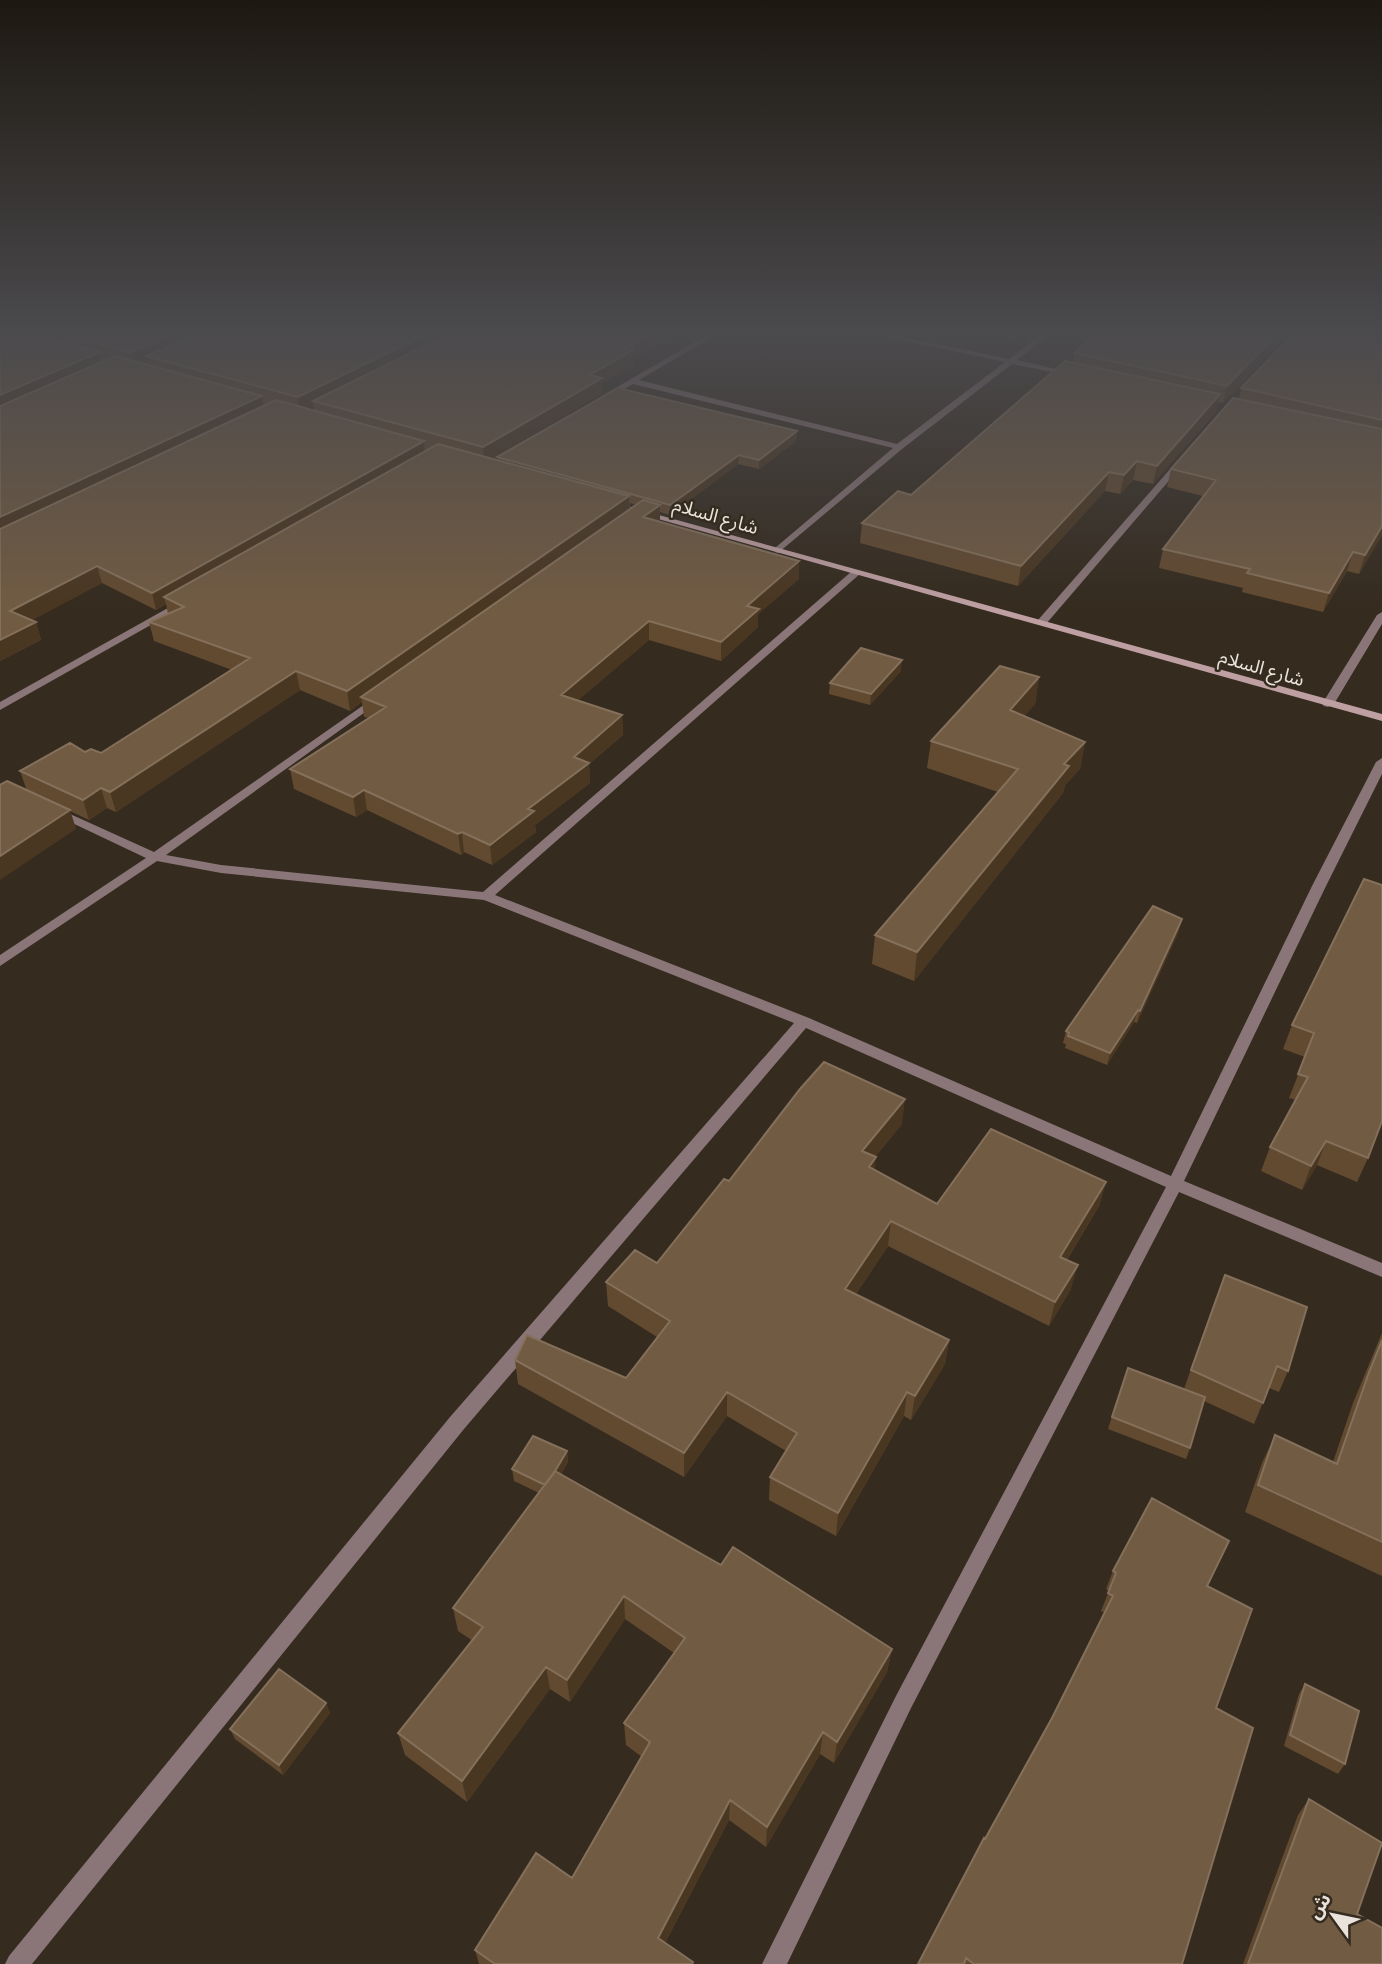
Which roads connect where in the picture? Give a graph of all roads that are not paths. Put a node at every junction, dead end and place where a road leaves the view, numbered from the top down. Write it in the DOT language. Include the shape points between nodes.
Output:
graph roads {
  1 [pos="804,424"];
  2 [pos="930,424"];
  3 [pos="899,447"];
  4 [pos="1190,451"];
  5 [pos="602,501"];
  6 [pos="640,512"];
  7 [pos="629,520"];
  8 [pos="778,550"];
  9 [pos="856,573"];
  10 [pos="194,597"];
  11 [pos="1382,615"];
  12 [pos="1042,622"];
  13 [pos="392,688"];
  14 [pos="1328,704"];
  15 [pos="0,707"];
  16 [pos="1382,718"];
  17 [pos="1382,762"];
  18 [pos="41,805"];
  19 [pos="155,857"];
  20 [pos="486,896"];
  21 [pos="0,961"];
  22 [pos="804,1021"];
  23 [pos="1175,1184"];
  24 [pos="1382,1270"];
  25 [pos="17,1964"];
  26 [pos="774,1964"];
  1 -- 3 [label="street"];
  2 -- 3 [label="street"];
  3 -- 8 [label="street"];
  4 -- 12 [label="street"];
  5 -- 6 [label="street, شارع السلام"];
  6 -- 7 [label="street"];
  6 -- 8 [label="street, شارع السلام"];
  8 -- 9 [label="street, شارع السلام"];
  9 -- 12 [label="street, شارع السلام"];
  9 -- 20 [label="street"];
  10 -- 15 [label="street"];
  11 -- 14 [label="street"];
  12 -- 14 [label="street, شارع السلام"];
  13 -- 19 [label="street"];
  14 -- 16 [label="street, شارع السلام"];
  17 -- 23 [label="street"];
  18 -- 19 [label="street"];
  19 -- 20 [label="street" via="221,869"];
  19 -- 21 [label="street"];
  20 -- 22 [label="street"];
  22 -- 23 [label="street"];
  22 -- 25 [label="street" via="448,1434"];
  23 -- 24 [label="street"];
  23 -- 26 [label="street" via="904,1701"];
}
